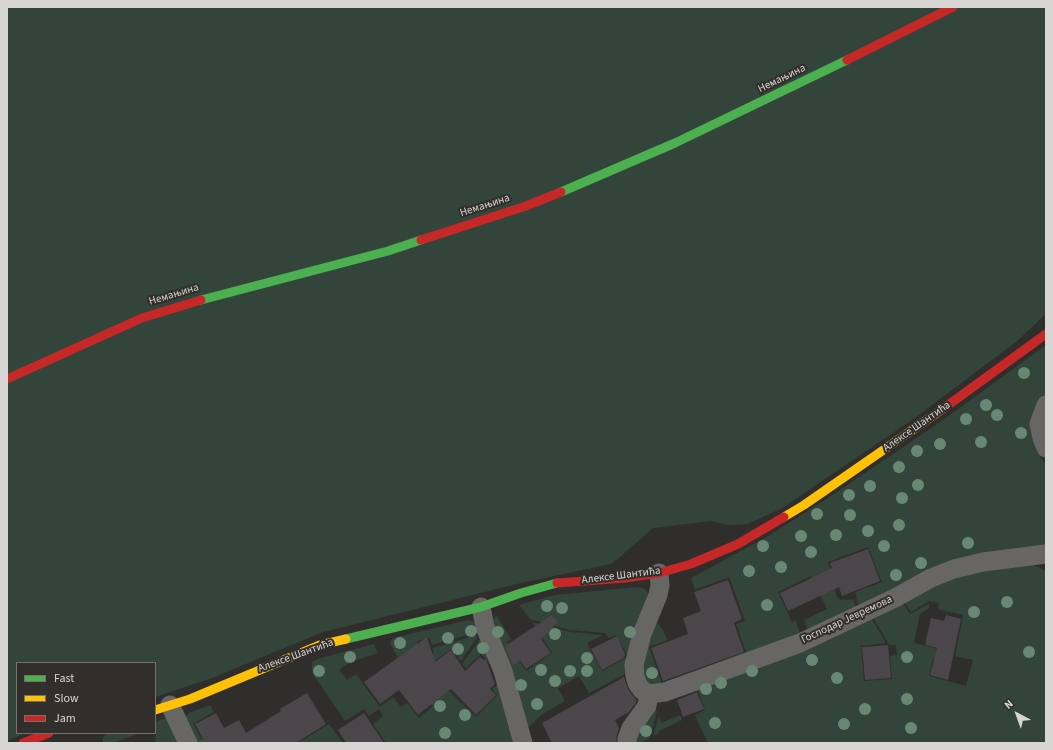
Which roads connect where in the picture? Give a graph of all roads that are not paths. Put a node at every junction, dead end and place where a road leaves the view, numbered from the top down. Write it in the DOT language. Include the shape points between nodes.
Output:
graph roads {
  1 [pos="953,7"];
  2 [pos="1046,334"];
  3 [pos="7,379"];
  4 [pos="1046,405"];
  5 [pos="1046,448"];
  6 [pos="1046,554"];
  7 [pos="659,573"];
  8 [pos="481,607"];
  9 [pos="649,694"];
  10 [pos="163,708"];
  11 [pos="46,734"];
  12 [pos="24,743"];
  13 [pos="188,743"];
  14 [pos="523,743"];
  15 [pos="627,743"];
  1 -- 3 [label="main road, Немањина" via="786,91 587,182 533,203 388,251 196,301 142,318"];
  2 -- 7 [label="main road, Алексе Шантића" via="804,505 738,544 691,564"];
  4 -- 5 [label="street" via="1039,424"];
  6 -- 9 [label="street, Господар Јевремова" via="983,562 954,569 800,643 665,692"];
  7 -- 8 [label="main road, Алексе Шантића" via="555,583"];
  7 -- 9 [label="street" via="658,595 642,634 634,665 637,683"];
  8 -- 10 [label="main road, Алексе Шантића" via="320,645"];
  8 -- 14 [label="street" via="485,627 503,671"];
  9 -- 15 [label="street" via="647,706 631,728"];
  10 -- 13 [label="street, Алексе Шантића"];
  11 -- 12 [label="main road"];
}
